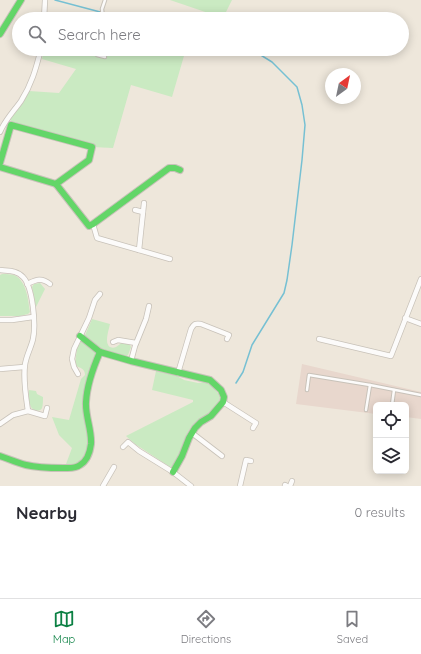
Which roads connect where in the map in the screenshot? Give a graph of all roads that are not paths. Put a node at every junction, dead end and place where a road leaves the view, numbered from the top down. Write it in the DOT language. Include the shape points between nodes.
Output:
graph roads {
  1 [pos="21,0"];
  2 [pos="45,0"];
  3 [pos="105,0"];
  4 [pos="14,12"];
  5 [pos="44,12"];
  6 [pos="102,12"];
  7 [pos="12,15"];
  8 [pos="0,34"];
  9 [pos="40,56"];
  10 [pos="102,56"];
  11 [pos="105,57"];
  12 [pos="0,132"];
  13 [pos="0,163"];
  14 [pos="0,167"];
  15 [pos="180,170"];
  16 [pos="56,184"];
  17 [pos="144,203"];
  18 [pos="135,210"];
  19 [pos="143,212"];
  20 [pos="93,224"];
  21 [pos="139,250"];
  22 [pos="170,260"];
  23 [pos="0,270"];
  24 [pos="421,279"];
  25 [pos="27,284"];
  26 [pos="50,284"];
  27 [pos="100,294"];
  28 [pos="148,306"];
  29 [pos="34,317"];
  30 [pos="405,318"];
  31 [pos="0,320"];
  32 [pos="421,324"];
  33 [pos="80,336"];
  34 [pos="227,339"];
  35 [pos="319,339"];
  36 [pos="113,342"];
  37 [pos="136,343"];
  38 [pos="100,352"];
  39 [pos="131,361"];
  40 [pos="24,367"];
  41 [pos="0,369"];
  42 [pos="178,373"];
  43 [pos="78,374"];
  44 [pos="370,385"];
  45 [pos="306,390"];
  46 [pos="394,390"];
  47 [pos="421,395"];
  48 [pos="223,402"];
  49 [pos="392,402"];
  50 [pos="47,408"];
  51 [pos="366,410"];
  52 [pos="28,411"];
  53 [pos="0,424"];
  54 [pos="254,428"];
  55 [pos="192,433"];
  56 [pos="123,447"];
  57 [pos="0,456"];
  58 [pos="222,456"];
  59 [pos="251,461"];
  60 [pos="114,466"];
  61 [pos="174,472"];
  62 [pos="292,481"];
  63 [pos="103,486"];
  64 [pos="191,486"];
  65 [pos="240,486"];
  66 [pos="287,486"];
  1 -- 4 [label="street"];
  2 -- 5 [label="street"];
  3 -- 6 [label="lane"];
  7 -- 8 [label="street"];
  9 -- 12 [label="street" via="28,90"];
  10 -- 11 [label="lane"];
  13 -- 16 [label="street" via="11,124 92,147 88,160"];
  14 -- 16 [label="street"];
  15 -- 20 [label="street" via="169,168"];
  16 -- 20 [label="street" via="87,224"];
  17 -- 19 [label="street"];
  18 -- 19 [label="street"];
  19 -- 21 [label="street"];
  20 -- 21 [label="street" via="97,238"];
  21 -- 22 [label="street"];
  23 -- 25 [label="street" via="19,273"];
  24 -- 30 [label="street"];
  25 -- 26 [label="street" via="40,279"];
  25 -- 29 [label="street"];
  27 -- 33 [label="street"];
  28 -- 37 [label="street" via="146,319"];
  29 -- 31 [label="street"];
  29 -- 40 [label="street" via="32,340"];
  30 -- 32 [label="street"];
  30 -- 35 [label="street" via="392,356"];
  33 -- 38 [label="street"];
  33 -- 43 [label="street" via="72,359"];
  34 -- 42 [label="street" via="229,334 201,324 193,325"];
  36 -- 37 [label="street" via="118,340"];
  37 -- 39 [label="street"];
  38 -- 39 [label="street"];
  38 -- 57 [label="street" via="92,371 85,401 91,438 84,462 80,466 70,468 46,468"];
  39 -- 42 [label="street"];
  40 -- 41 [label="street"];
  40 -- 52 [label="street"];
  42 -- 48 [label="street" via="210,380 221,390"];
  44 -- 45 [label="lane" via="309,375"];
  44 -- 46 [label="lane"];
  44 -- 51 [label="lane"];
  46 -- 47 [label="lane"];
  46 -- 49 [label="lane"];
  48 -- 54 [label="street" via="256,423"];
  48 -- 55 [label="street"];
  50 -- 52 [label="street" via="45,416"];
  52 -- 53 [label="street" via="13,415"];
  55 -- 58 [label="street"];
  55 -- 61 [label="street"];
  56 -- 61 [label="street" via="128,442"];
  59 -- 65 [label="street" via="246,460"];
  60 -- 63 [label="street"];
  61 -- 64 [label="street"];
  62 -- 66 [label="street"];
}
